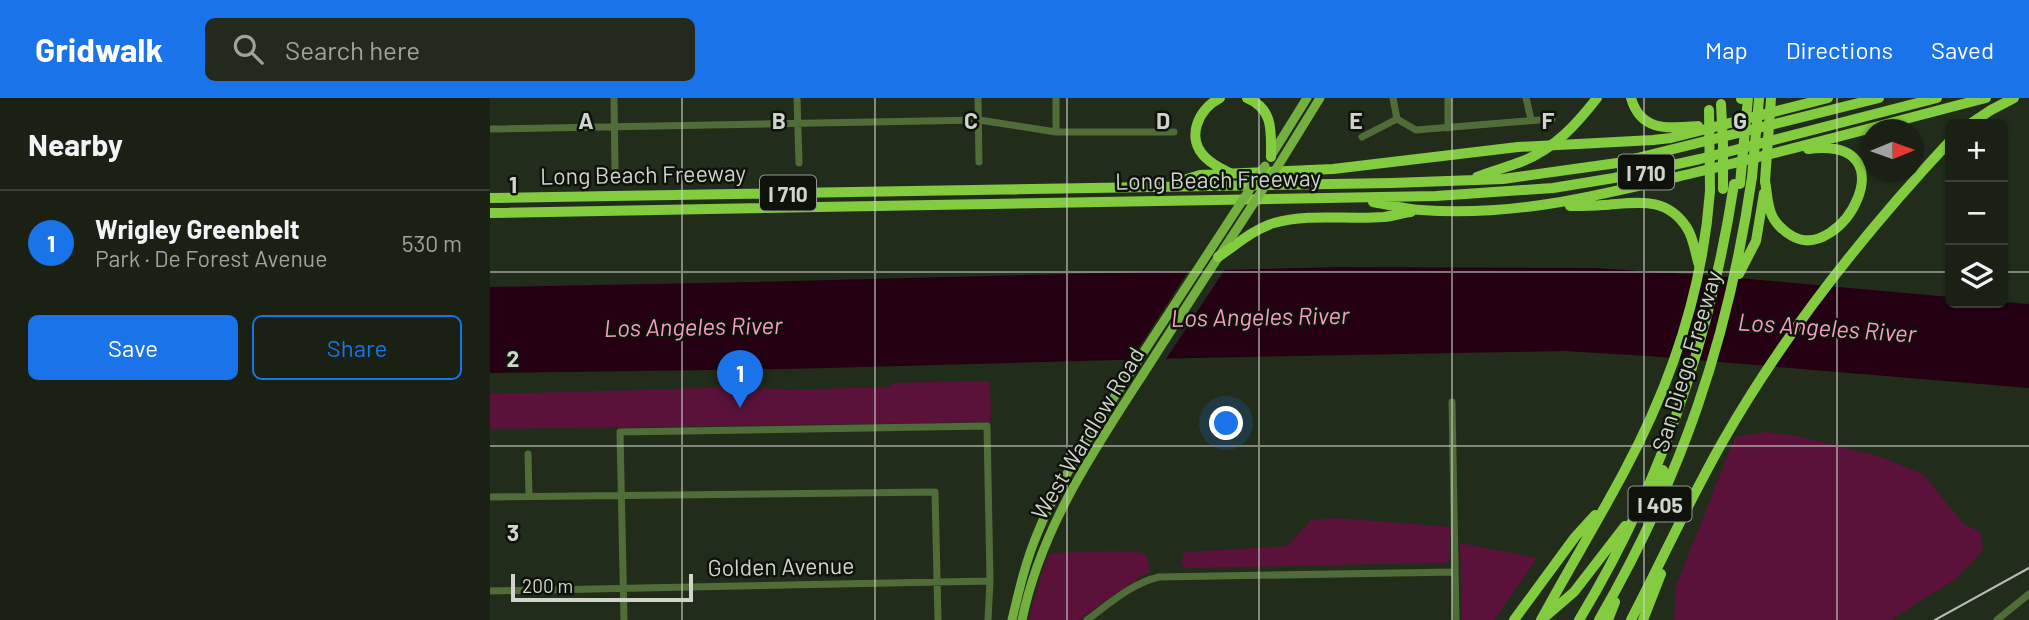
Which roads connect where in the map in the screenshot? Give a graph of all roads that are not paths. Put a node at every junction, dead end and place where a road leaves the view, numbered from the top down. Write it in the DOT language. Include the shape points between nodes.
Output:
graph roads {
  1 [pos="614,98"];
  2 [pos="797,98"];
  3 [pos="978,98"];
  4 [pos="1056,98"];
  5 [pos="1220,98"];
  6 [pos="1247,98"];
  7 [pos="1307,98"];
  8 [pos="1320,98"];
  9 [pos="1393,98"];
  10 [pos="1448,98"];
  11 [pos="1526,98"];
  12 [pos="1597,98"];
  13 [pos="1631,98"];
  14 [pos="1708,98"];
  15 [pos="1771,98"];
  16 [pos="1828,98"];
  17 [pos="1879,98"];
  18 [pos="1937,98"];
  19 [pos="1986,98"];
  20 [pos="2014,98"];
  21 [pos="1750,99"];
  22 [pos="1720,101"];
  23 [pos="1397,119"];
  24 [pos="1531,119"];
  25 [pos="1552,119"];
  26 [pos="1978,119"];
  27 [pos="979,120"];
  28 [pos="798,123"];
  29 [pos="1729,123"];
  30 [pos="614,127"];
  31 [pos="1448,128"];
  32 [pos="490,129"];
  33 [pos="1056,132"];
  34 [pos="1174,132"];
  35 [pos="1362,137"];
  36 [pos="1945,147"];
  37 [pos="1772,155"];
  38 [pos="979,162"];
  39 [pos="799,163"];
  40 [pos="1271,163"];
  41 [pos="615,169"];
  42 [pos="1230,173"];
  43 [pos="1471,180"];
  44 [pos="1765,181"];
  45 [pos="1739,182"];
  46 [pos="1166,186"];
  47 [pos="1348,197"];
  48 [pos="490,198"];
  49 [pos="1540,207"];
  50 [pos="1418,210"];
  51 [pos="490,213"];
  52 [pos="1734,239"];
  53 [pos="1218,257"];
  54 [pos="1700,268"];
  55 [pos="1732,290"];
  56 [pos="1452,402"];
  57 [pos="1682,427"];
  58 [pos="528,454"];
  59 [pos="529,496"];
  60 [pos="622,496"];
  61 [pos="490,497"];
  62 [pos="1606,503"];
  63 [pos="1639,507"];
  64 [pos="1665,551"];
  65 [pos="1455,572"];
  66 [pos="1622,579"];
  67 [pos="990,580"];
  68 [pos="937,582"];
  69 [pos="623,588"];
  70 [pos="490,591"];
  71 [pos="2029,594"];
  72 [pos="624,620"];
  73 [pos="938,620"];
  74 [pos="988,620"];
  75 [pos="1012,620"];
  76 [pos="1022,620"];
  77 [pos="1087,620"];
  78 [pos="1455,620"];
  79 [pos="1514,620"];
  80 [pos="1541,620"];
  81 [pos="1579,620"];
  82 [pos="1589,620"];
  83 [pos="1599,620"];
  84 [pos="1608,620"];
  85 [pos="1631,620"];
  86 [pos="1643,620"];
  87 [pos="1997,620"];
  1 -- 30 [label="street"];
  2 -- 28 [label="street"];
  3 -- 27 [label="street"];
  4 -- 33 [label="street"];
  5 -- 42 [label="highway" via="1198,119 1196,138 1204,156"];
  6 -- 40 [label="highway" via="1268,117"];
  7 -- 40 [label="main road, West Wardlow Road"];
  8 -- 40 [label="main road, West Wardlow Road"];
  9 -- 23 [label="street"];
  10 -- 31 [label="street"];
  11 -- 24 [label="street"];
  12 -- 43 [label="highway" via="1547,149"];
  13 -- 29 [label="highway" via="1639,114 1660,127"];
  14 -- 54 [label="highway, bridge" via="1710,191"];
  15 -- 44 [label="highway, bridge"];
  16 -- 29 [label="highway"];
  17 -- 43 [label="highway, Long Beach Freeway / I 710" via="1617,163"];
  18 -- 47 [label="highway, Long Beach Freeway / I 710" via="1689,162 1592,182 1480,195"];
  19 -- 37 [label="highway"];
  20 -- 26 [label="highway"];
  21 -- 45 [label="highway, San Diego Freeway / I 405"];
  21 -- 45 [label="highway, San Diego Freeway / I 405, bridge"];
  22 -- 45 [label="highway, bridge" via="1723,145"];
  23 -- 31 [label="street" via="1416,130"];
  23 -- 35 [label="street"];
  24 -- 25 [label="street"];
  24 -- 31 [label="street"];
  27 -- 28 [label="street"];
  27 -- 33 [label="street"];
  27 -- 38 [label="street"];
  28 -- 30 [label="street"];
  28 -- 39 [label="street"];
  29 -- 42 [label="highway, bridge" via="1653,141 1518,147 1333,169"];
  30 -- 32 [label="street"];
  30 -- 41 [label="street"];
  33 -- 34 [label="street"];
  36 -- 64 [label="highway" via="1864,241 1761,378"];
  37 -- 44 [label="highway" via="1823,147 1841,150 1859,166 1862,187 1854,206 1834,230 1807,241 1794,238 1777,224 1770,212"];
  37 -- 49 [label="highway"];
  40 -- 53 [label="main road, West Wardlow Road, bridge"];
  40 -- 75 [label="main road, West Wardlow Road, bridge" via="1070,469 1038,532"];
  42 -- 46 [label="highway" via="1200,175"];
  43 -- 46 [label="highway, Long Beach Freeway / I 710"];
  44 -- 55 [label="highway" via="1756,241"];
  45 -- 52 [label="highway, San Diego Freeway / I 405"];
  45 -- 52 [label="highway, San Diego Freeway / I 405" via="1729,216"];
  46 -- 48 [label="highway, Long Beach Freeway / I 710"];
  47 -- 50 [label="highway"];
  47 -- 51 [label="highway, Long Beach Freeway / I 710"];
  49 -- 50 [label="highway"];
  49 -- 54 [label="highway" via="1636,202 1669,210 1690,234"];
  50 -- 53 [label="highway" via="1385,217 1287,220 1265,226"];
  52 -- 55 [label="highway, San Diego Freeway / I 405"];
  52 -- 57 [label="highway, San Diego Freeway / I 405" via="1705,326"];
  53 -- 76 [label="main road, West Wardlow Road" via="1080,474 1049,536"];
  54 -- 62 [label="highway" via="1678,349 1645,429"];
  55 -- 57 [label="highway, San Diego Freeway / I 405" via="1709,376"];
  56 -- 65 [label="street"];
  57 -- 63 [label="highway, San Diego Freeway / I 405"];
  57 -- 66 [label="highway, San Diego Freeway / I 405" via="1668,484"];
  57 -- 82 [label="highway" via="1657,487"];
  58 -- 59 [label="street"];
  59 -- 60 [label="street"];
  59 -- 61 [label="street"];
  60 -- 67 [label="street" via="620,432 987,426"];
  60 -- 68 [label="street" via="935,492"];
  60 -- 69 [label="street"];
  62 -- 79 [label="highway"];
  62 -- 80 [label="highway"];
  63 -- 80 [label="highway" via="1574,592"];
  63 -- 81 [label="highway, San Diego Freeway / I 405"];
  64 -- 85 [label="highway"];
  64 -- 86 [label="highway"];
  65 -- 77 [label="street" via="1159,577 1137,585"];
  65 -- 78 [label="street"];
  66 -- 83 [label="highway, San Diego Freeway / I 405"];
  66 -- 84 [label="highway"];
  67 -- 68 [label="street, Golden Avenue"];
  67 -- 74 [label="street"];
  68 -- 69 [label="street, Golden Avenue"];
  68 -- 73 [label="street"];
  69 -- 70 [label="street, Golden Avenue"];
  69 -- 72 [label="street"];
  71 -- 87 [label="street"];
}
